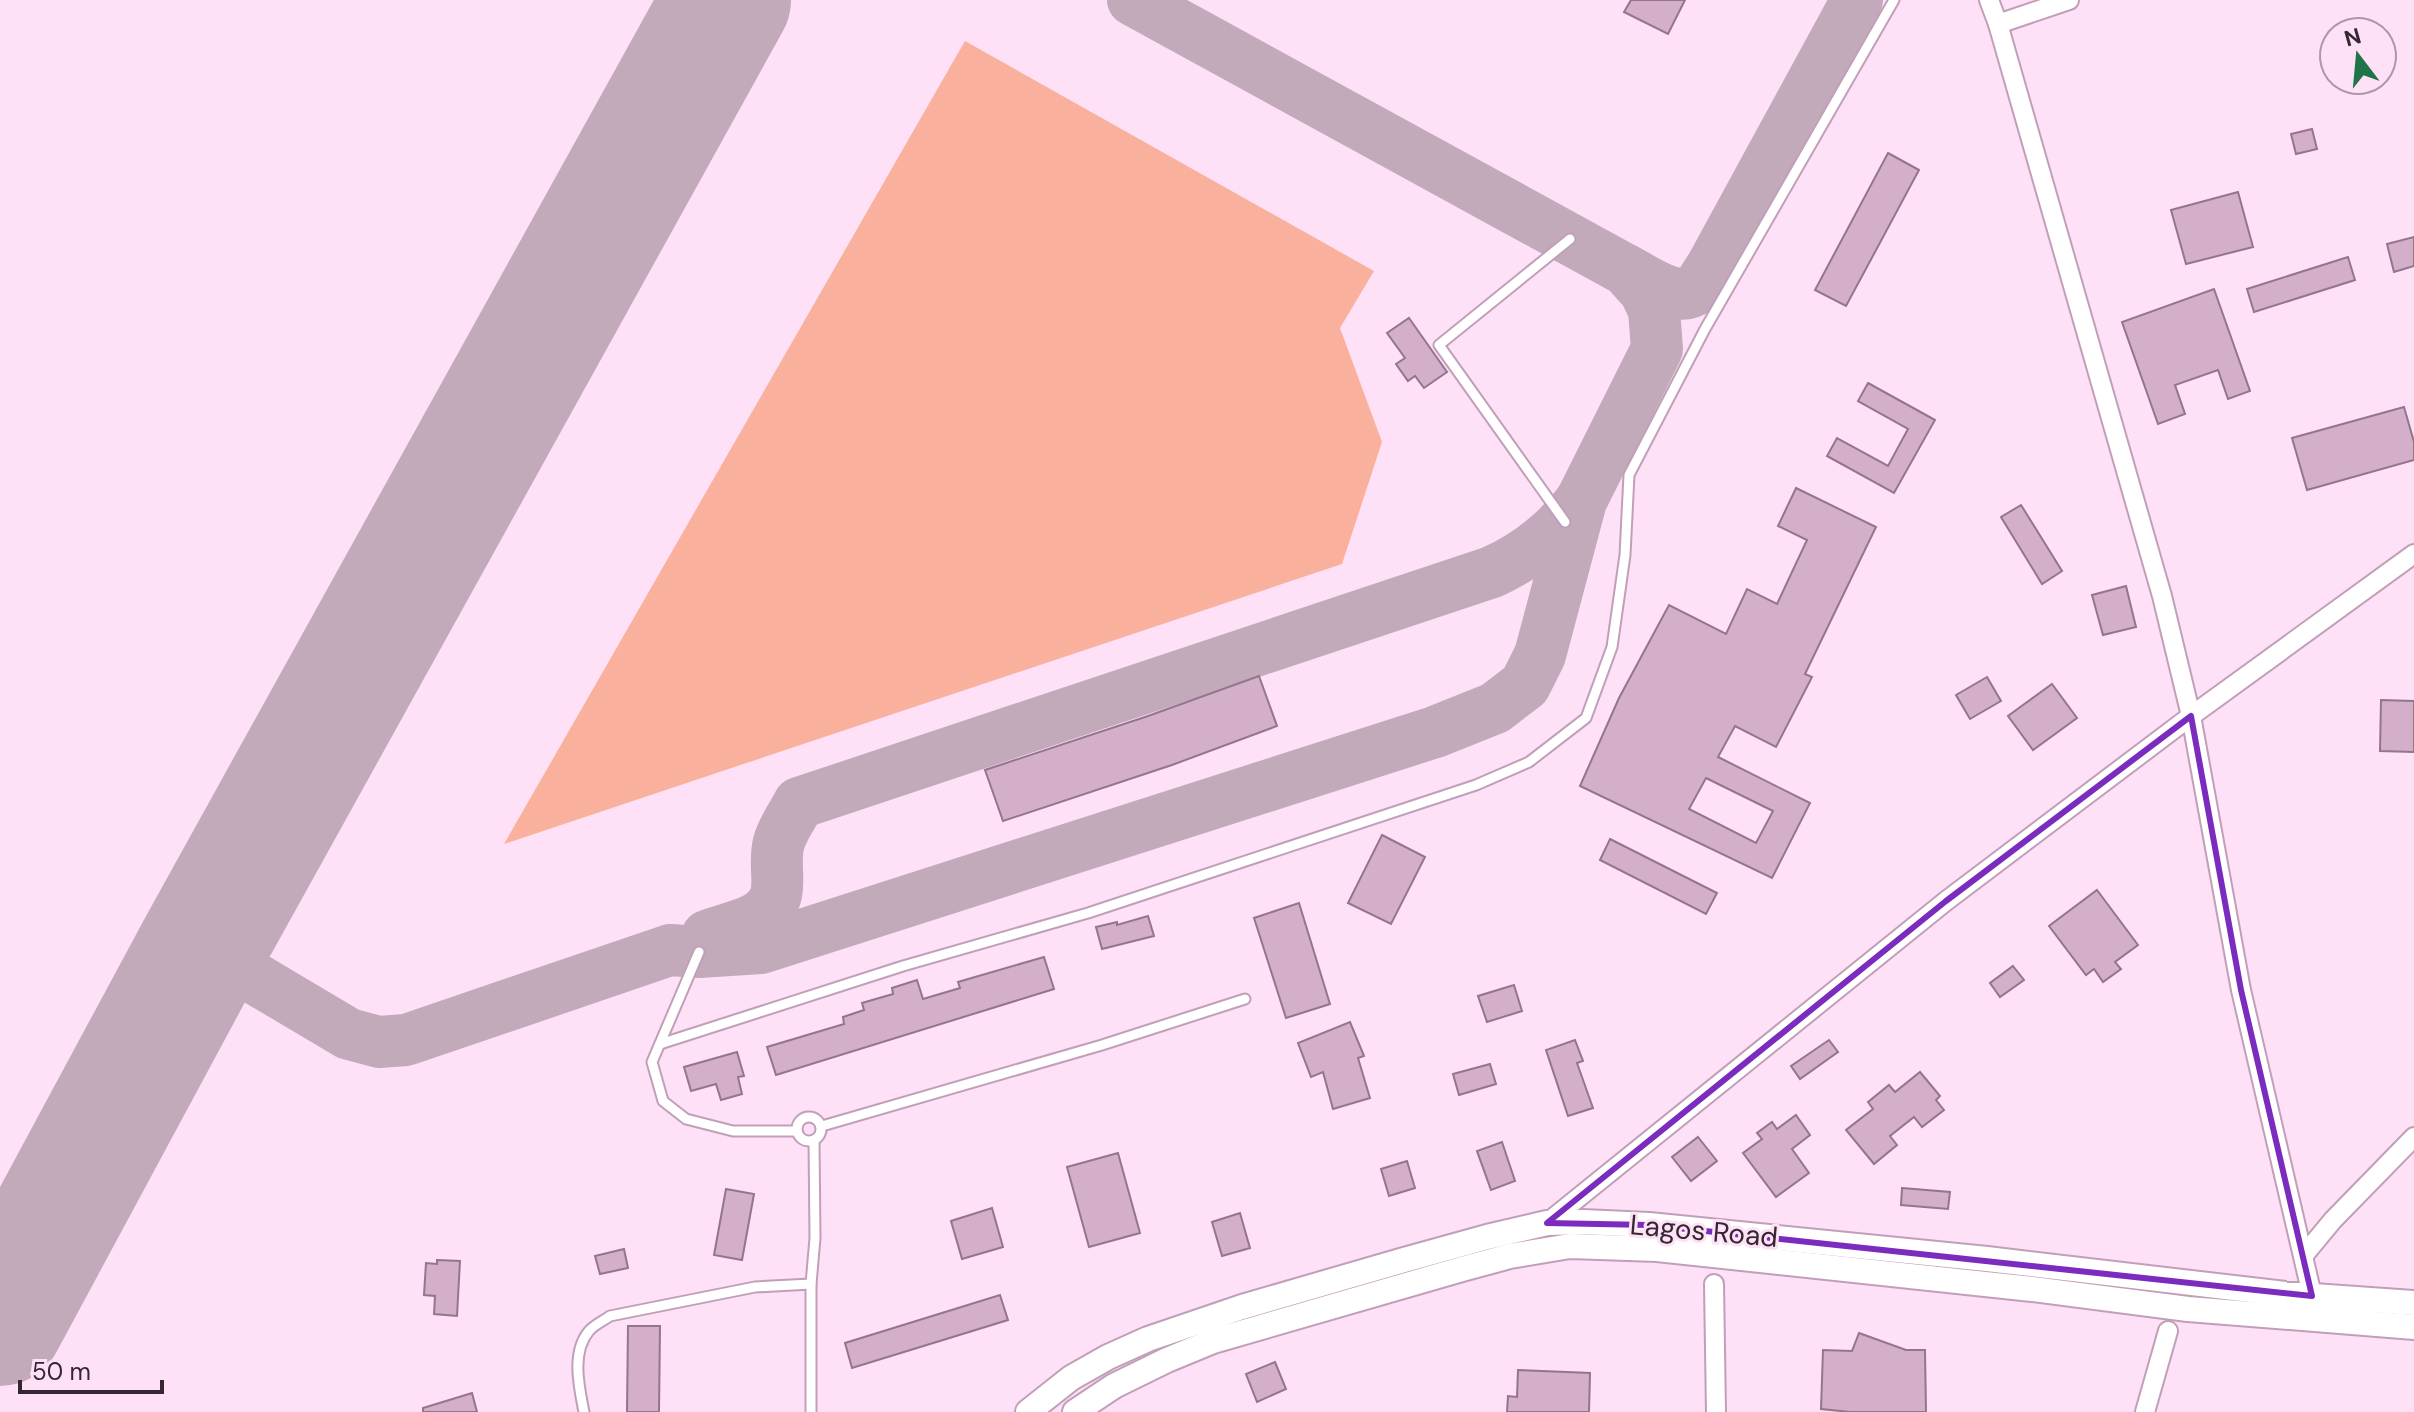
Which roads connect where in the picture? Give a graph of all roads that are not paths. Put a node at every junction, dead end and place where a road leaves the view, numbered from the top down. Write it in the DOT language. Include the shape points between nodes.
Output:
graph roads {
  1 [pos="1894,0"];
  2 [pos="1989,0"];
  3 [pos="2069,0"];
  4 [pos="1998,24"];
  5 [pos="1570,239"];
  6 [pos="1565,522"];
  7 [pos="2414,554"];
  8 [pos="2191,716"];
  9 [pos="699,952"];
  10 [pos="1245,999"];
  11 [pos="660,1044"];
  12 [pos="822,1126"];
  13 [pos="797,1131"];
  14 [pos="2414,1137"];
  15 [pos="814,1140"];
  16 [pos="1547,1223"];
  17 [pos="2304,1255"];
  18 [pos="811,1284"];
  19 [pos="1714,1284"];
  20 [pos="2414,1303"];
  21 [pos="2315,1308"];
  22 [pos="2414,1327"];
  23 [pos="2168,1331"];
  24 [pos="584,1412"];
  25 [pos="811,1412"];
  26 [pos="1028,1412"];
  27 [pos="1075,1412"];
  28 [pos="1716,1412"];
  29 [pos="2145,1412"];
  1 -- 11 [label="lane" via="1705,329 1629,475 1612,647 1586,718 1529,762 1476,785 1088,913"];
  2 -- 4 [label="street"];
  3 -- 4 [label="street"];
  4 -- 8 [label="street" via="2162,596"];
  5 -- 6 [label="lane" via="1439,345"];
  7 -- 8 [label="street"];
  8 -- 16 [label="street" via="1946,901"];
  8 -- 17 [label="street" via="2241,990"];
  9 -- 11 [label="lane"];
  10 -- 12 [label="lane"];
  11 -- 13 [label="lane" via="652,1062 663,1101 686,1119 733,1131"];
  12 -- 13 [label="lane" via="810,1116 800,1121"];
  12 -- 15 [label="lane"];
  13 -- 15 [label="lane" via="803,1140"];
  14 -- 17 [label="street"];
  15 -- 18 [label="lane"];
  16 -- 21 [label="main road, Lagos Road" via="1664,1226 2002,1261"];
  16 -- 26 [label="main road, Lagos Road" via="1242,1307 1148,1339 1071,1378"];
  17 -- 21 [label="street"];
  18 -- 24 [label="lane" via="755,1287 610,1316 590,1330 578,1348"];
  18 -- 25 [label="lane"];
  19 -- 28 [label="street"];
  20 -- 21 [label="main road, Lagos Road" via="2394,1300"];
  21 -- 22 [label="main road, Lagos Road"];
  21 -- 27 [label="main road, Lagos Road" via="2188,1309 1688,1252 1570,1246 1510,1256 1213,1341 1114,1386"];
  23 -- 29 [label="street"];
}
